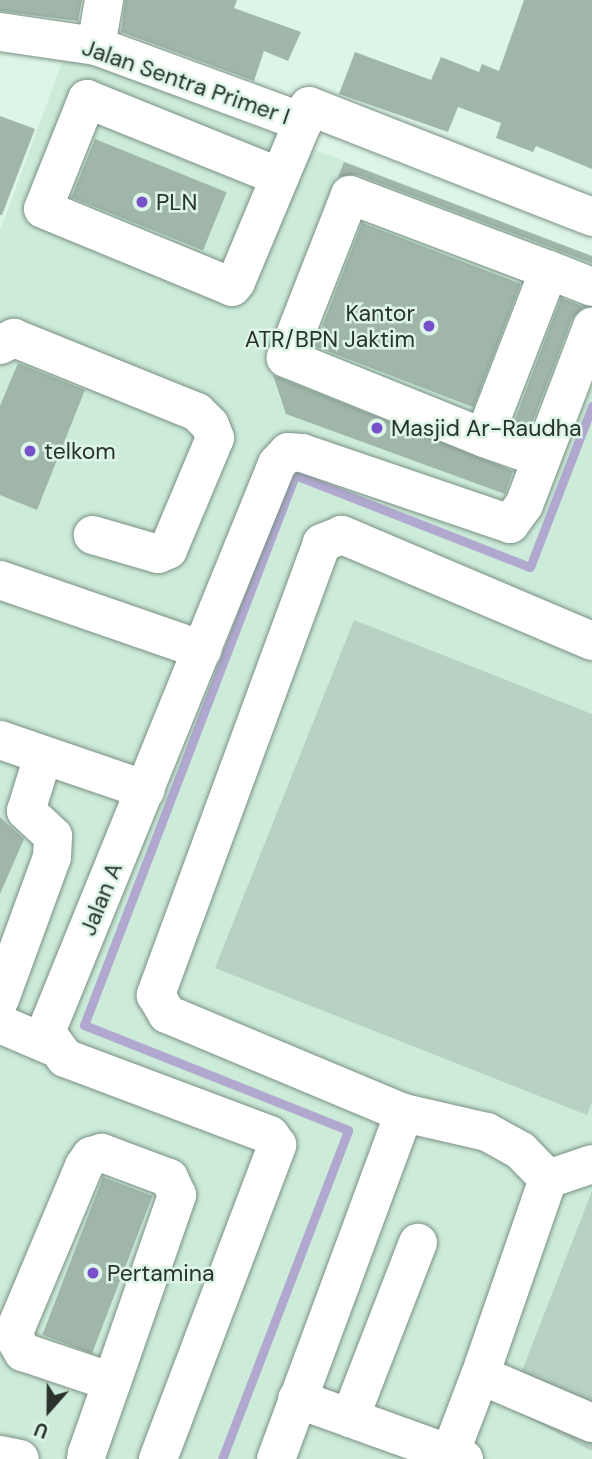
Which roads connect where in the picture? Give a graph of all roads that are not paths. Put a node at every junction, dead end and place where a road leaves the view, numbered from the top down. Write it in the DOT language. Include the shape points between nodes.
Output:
graph roads {
  1 [pos="104,0"];
  2 [pos="0,32"];
  3 [pos="96,46"];
  4 [pos="303,122"];
  5 [pos="280,177"];
  6 [pos="592,217"];
  7 [pos="549,270"];
  8 [pos="592,287"];
  9 [pos="592,327"];
  10 [pos="0,345"];
  11 [pos="484,438"];
  12 [pos="541,458"];
  13 [pos="93,534"];
  14 [pos="0,580"];
  15 [pos="592,641"];
  16 [pos="202,650"];
  17 [pos="0,740"];
  18 [pos="43,756"];
  19 [pos="146,790"];
  20 [pos="0,999"];
  21 [pos="0,1024"];
  22 [pos="51,1046"];
  23 [pos="404,1113"];
  24 [pos="592,1164"];
  25 [pos="548,1179"];
  26 [pos="418,1243"];
  27 [pos="481,1375"];
  28 [pos="112,1382"];
  29 [pos="297,1399"];
  30 [pos="351,1418"];
  31 [pos="592,1423"];
  32 [pos="0,1455"];
  33 [pos="457,1456"];
  34 [pos="20,1459"];
  35 [pos="86,1459"];
  36 [pos="158,1459"];
  37 [pos="276,1459"];
  1 -- 3 [label="street"];
  2 -- 3 [label="street, Jalan Sentra Primer I"];
  3 -- 4 [label="street, Jalan Sentra Primer I"];
  4 -- 5 [label="street"];
  4 -- 6 [label="street, Jalan Sentra Primer I" via="309,106"];
  5 -- 5 [label="street" via="232,286 43,209 87,99"];
  7 -- 8 [label="street"];
  7 -- 11 [label="street"];
  7 -- 11 [label="street" via="350,195 286,358"];
  9 -- 12 [label="street"];
  10 -- 13 [label="street" via="14,338 197,412 210,425 215,438 168,550 158,554"];
  11 -- 12 [label="street"];
  12 -- 16 [label="street, Jalan A" via="524,505 509,524 288,452 277,464"];
  14 -- 16 [label="street"];
  15 -- 23 [label="street" via="342,535 322,543 156,995 167,1014"];
  16 -- 19 [label="street, Jalan A"];
  17 -- 18 [label="street"];
  18 -- 19 [label="street"];
  18 -- 20 [label="street" via="26,811 53,836 52,857"];
  19 -- 22 [label="street, Jalan A" via="46,1032"];
  21 -- 22 [label="street"];
  22 -- 36 [label="street" via="65,1058 271,1135 277,1146"];
  23 -- 25 [label="street" via="487,1132 521,1151"];
  23 -- 29 [label="street"];
  24 -- 25 [label="street"];
  25 -- 27 [label="street"];
  26 -- 30 [label="street"];
  27 -- 31 [label="street"];
  27 -- 33 [label="street"];
  28 -- 28 [label="street" via="177,1195 169,1178 102,1153 91,1156 84,1166 13,1335 23,1352"];
  28 -- 35 [label="street"];
  29 -- 30 [label="street"];
  29 -- 37 [label="street"];
  30 -- 33 [label="street"];
  32 -- 34 [label="street"];
}
